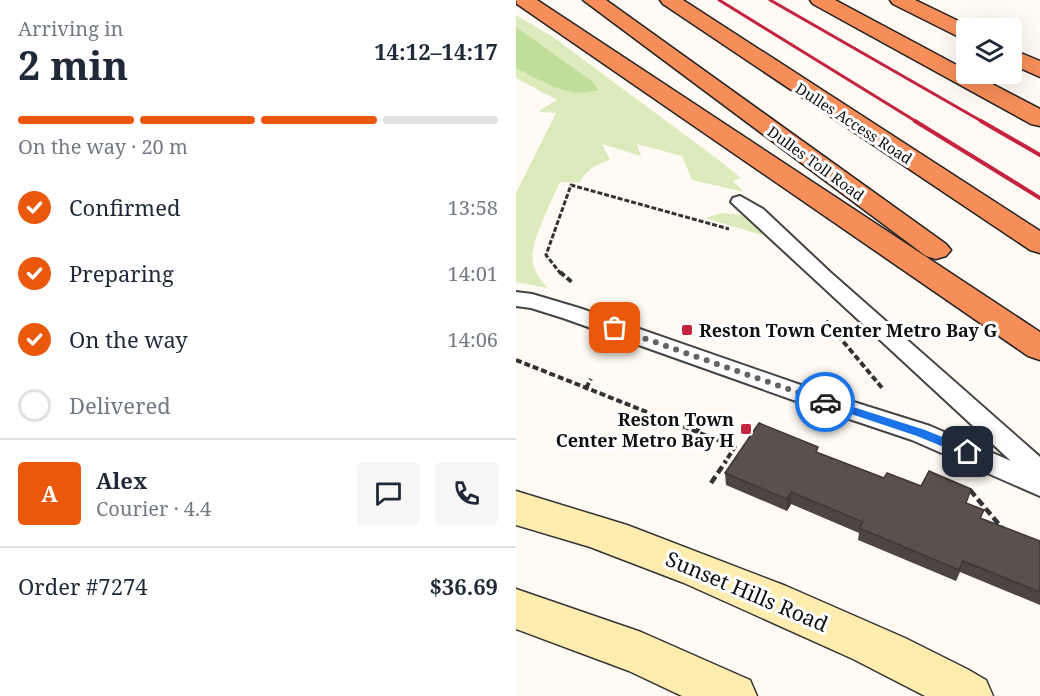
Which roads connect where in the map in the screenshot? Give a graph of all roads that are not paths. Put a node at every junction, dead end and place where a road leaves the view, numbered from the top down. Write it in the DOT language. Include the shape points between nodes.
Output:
graph roads {
  1 [pos="524,0"];
  2 [pos="593,0"];
  3 [pos="670,0"];
  4 [pos="820,0"];
  5 [pos="900,0"];
  6 [pos="956,28"];
  7 [pos="1022,61"];
  8 [pos="1040,70"];
  9 [pos="1040,119"];
  10 [pos="740,202"];
  11 [pos="1040,244"];
  12 [pos="516,299"];
  13 [pos="1040,325"];
  14 [pos="1040,348"];
  15 [pos="1040,472"];
  16 [pos="1040,485"];
  17 [pos="516,508"];
  18 [pos="516,609"];
  19 [pos="734,696"];
  20 [pos="970,696"];
  1 -- 14 [label="highway"];
  2 -- 13 [label="highway, Dulles Toll Road"];
  3 -- 11 [label="highway, Dulles Access Road"];
  4 -- 9 [label="highway"];
  5 -- 6 [label="highway"];
  7 -- 8 [label="highway"];
  10 -- 15 [label="lane"];
  12 -- 16 [label="lane" via="571,313 921,433"];
  17 -- 20 [label="main road, Sunset Hills Road" via="585,526 710,572 844,632"];
  18 -- 19 [label="main road" via="641,654"];
}
